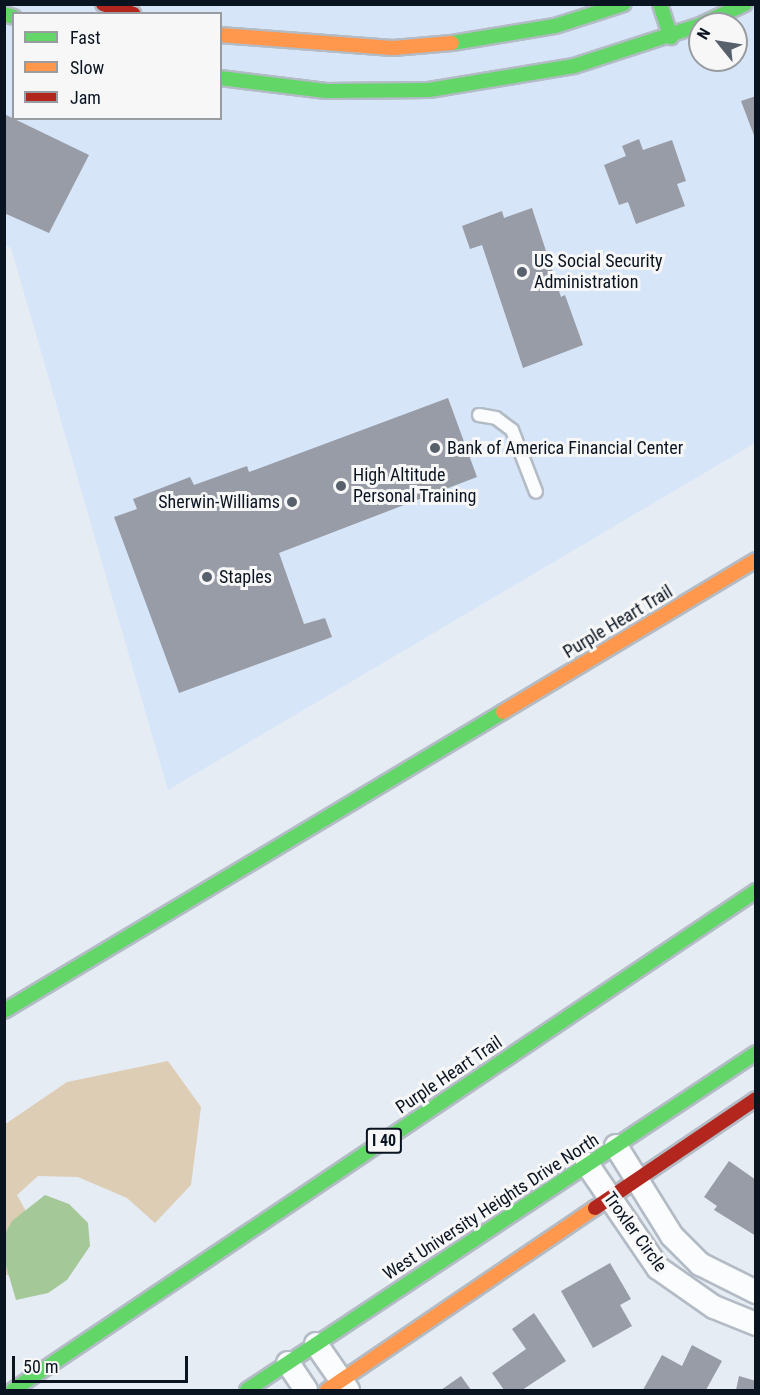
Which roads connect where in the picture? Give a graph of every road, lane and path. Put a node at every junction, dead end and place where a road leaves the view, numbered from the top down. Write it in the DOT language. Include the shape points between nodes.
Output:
graph roads {
  1 [pos="103,4"];
  2 [pos="624,4"];
  3 [pos="660,4"];
  4 [pos="745,4"];
  5 [pos="127,12"];
  6 [pos="727,12"];
  7 [pos="688,30"];
  8 [pos="222,34"];
  9 [pos="671,37"];
  10 [pos="222,78"];
  11 [pos="479,415"];
  12 [pos="536,492"];
  13 [pos="756,560"];
  14 [pos="756,891"];
  15 [pos="756,901"];
  16 [pos="652,959"];
  17 [pos="4,1011"];
  18 [pos="756,1053"];
  19 [pos="756,1100"];
  20 [pos="616,1146"];
  21 [pos="587,1164"];
  22 [pos="637,1179"];
  23 [pos="609,1198"];
  24 [pos="756,1292"];
  25 [pos="756,1323"];
  26 [pos="316,1344"];
  27 [pos="288,1363"];
  28 [pos="339,1387"];
  29 [pos="13,1390"];
  30 [pos="247,1390"];
  31 [pos="306,1390"];
  1 -- 5 [label="main road"];
  2 -- 8 [label="main road" via="555,26 486,39 393,48"];
  3 -- 9 [label="main road"];
  4 -- 6 [label="main road"];
  7 -- 9 [label="main road"];
  9 -- 10 [label="main road" via="537,74 429,90 326,91"];
  11 -- 12 [label="lane" via="496,418 512,430"];
  13 -- 17 [label="main road, Purple Heart Trail"];
  14 -- 16 [label="main road, Purple Heart Trail / I 40"];
  15 -- 16 [label="main road"];
  16 -- 29 [label="main road, Purple Heart Trail / I 40"];
  18 -- 20 [label="main road, West University Heights Drive North"];
  19 -- 22 [label="main road"];
  20 -- 21 [label="main road, West University Heights Drive North"];
  20 -- 22 [label="street, Troxler Circle"];
  21 -- 23 [label="street, Troxler Circle"];
  21 -- 26 [label="main road, West University Heights Drive North"];
  22 -- 23 [label="main road"];
  22 -- 24 [label="street, Troxler Circle" via="672,1236 700,1264"];
  23 -- 25 [label="street, Troxler Circle" via="648,1254 677,1284 714,1307"];
  23 -- 28 [label="main road"];
  26 -- 27 [label="main road, West University Heights Drive North"];
  26 -- 28 [label="street"];
  27 -- 30 [label="main road, West University Heights Drive North"];
  27 -- 31 [label="street"];
}
